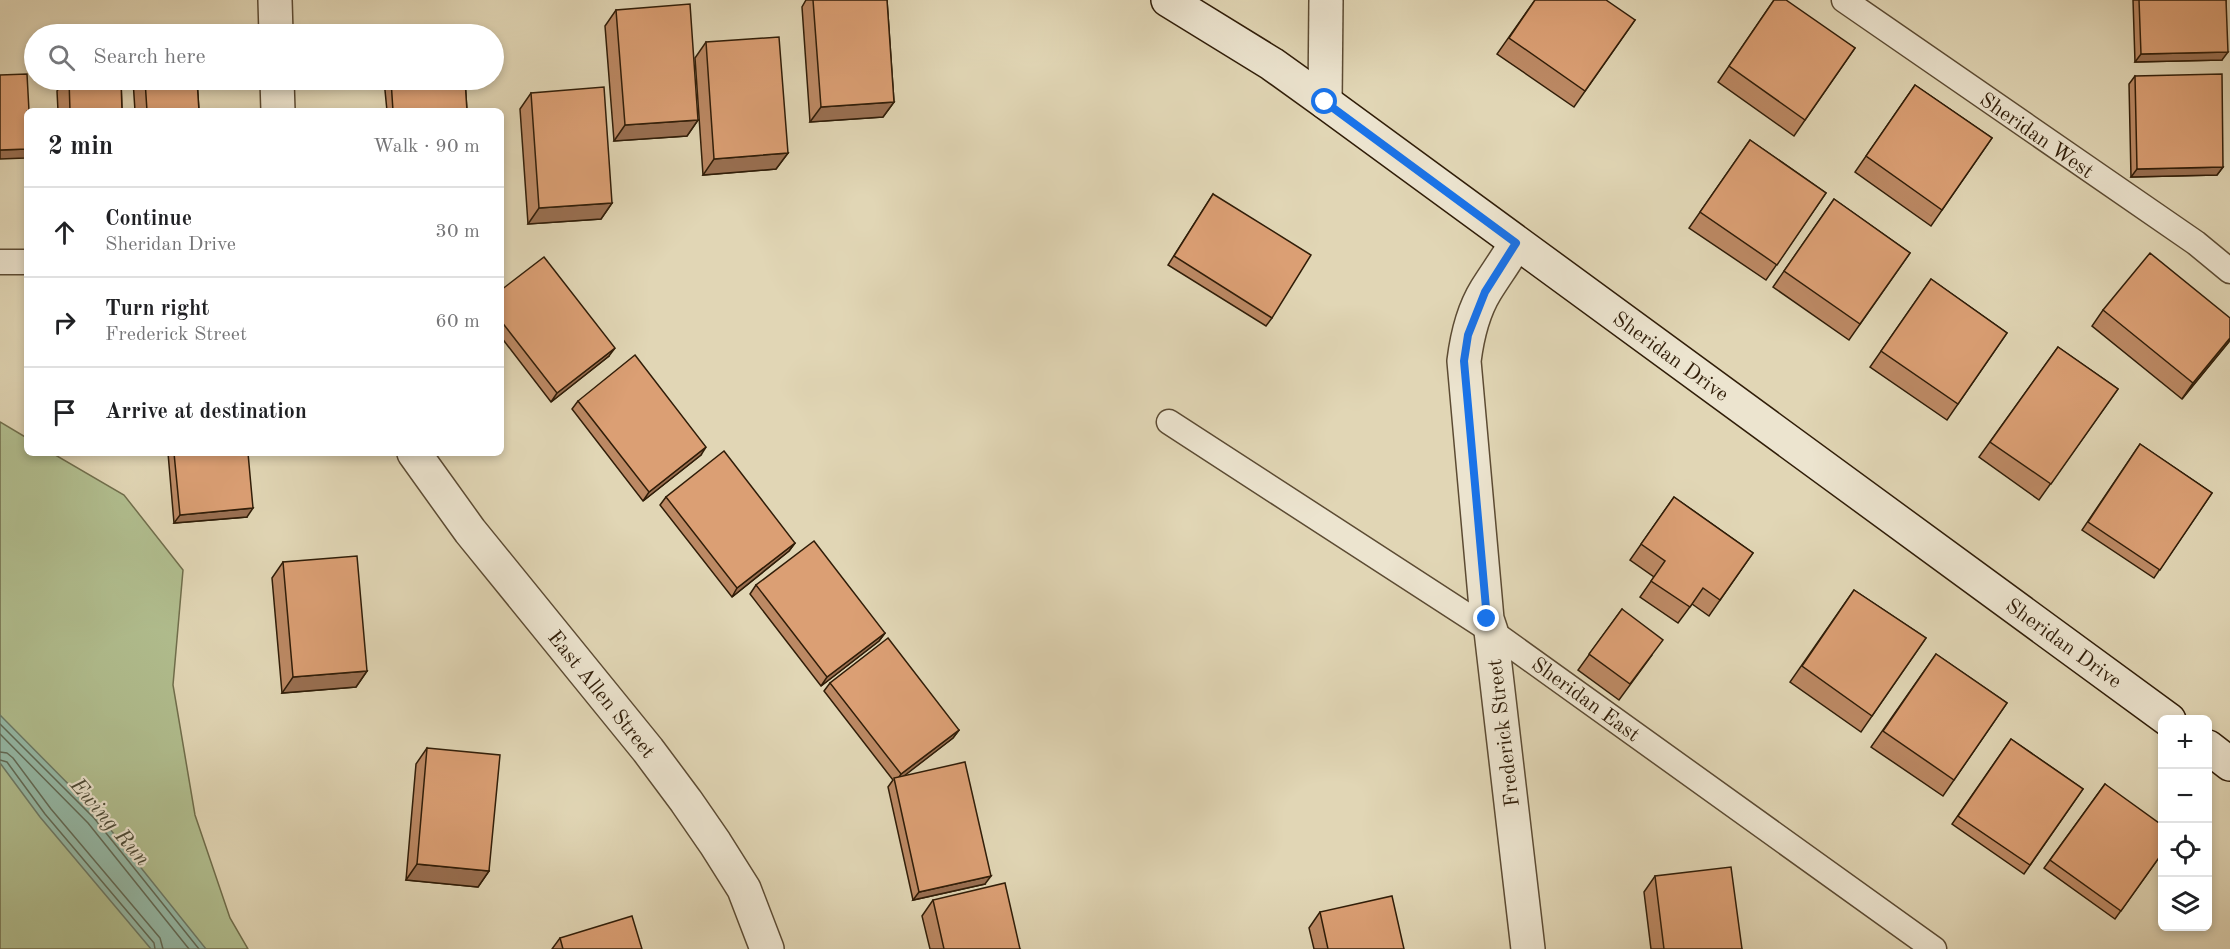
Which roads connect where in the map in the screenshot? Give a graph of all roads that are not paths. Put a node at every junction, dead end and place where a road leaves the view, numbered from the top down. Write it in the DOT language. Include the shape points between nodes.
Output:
graph roads {
  1 [pos="275,0"];
  2 [pos="1168,0"];
  3 [pos="1326,0"];
  4 [pos="1844,0"];
  5 [pos="276,24"];
  6 [pos="277,90"];
  7 [pos="1325,102"];
  8 [pos="278,108"];
  9 [pos="1516,243"];
  10 [pos="0,262"];
  11 [pos="24,262"];
  12 [pos="2230,271"];
  13 [pos="1169,422"];
  14 [pos="416,456"];
  15 [pos="1491,631"];
  16 [pos="2162,715"];
  17 [pos="2212,750"];
  18 [pos="2230,764"];
  19 [pos="767,949"];
  20 [pos="1528,949"];
  21 [pos="1934,949"];
  1 -- 5 [label="street"];
  2 -- 7 [label="street, Sheridan Drive"];
  3 -- 7 [label="street"];
  4 -- 12 [label="lane, Sheridan West" via="2196,243"];
  6 -- 8 [label="street"];
  7 -- 9 [label="street, Sheridan Drive"];
  9 -- 15 [label="street, Frederick Street" via="1485,292 1468,335 1464,361"];
  9 -- 16 [label="street, Sheridan Drive"];
  10 -- 11 [label="lane"];
  13 -- 15 [label="lane, Sheridan East"];
  14 -- 19 [label="street, East Allen Street" via="470,531 692,810 744,889"];
  15 -- 20 [label="street, Frederick Street"];
  15 -- 21 [label="lane, Sheridan East"];
  17 -- 18 [label="street"];
}
